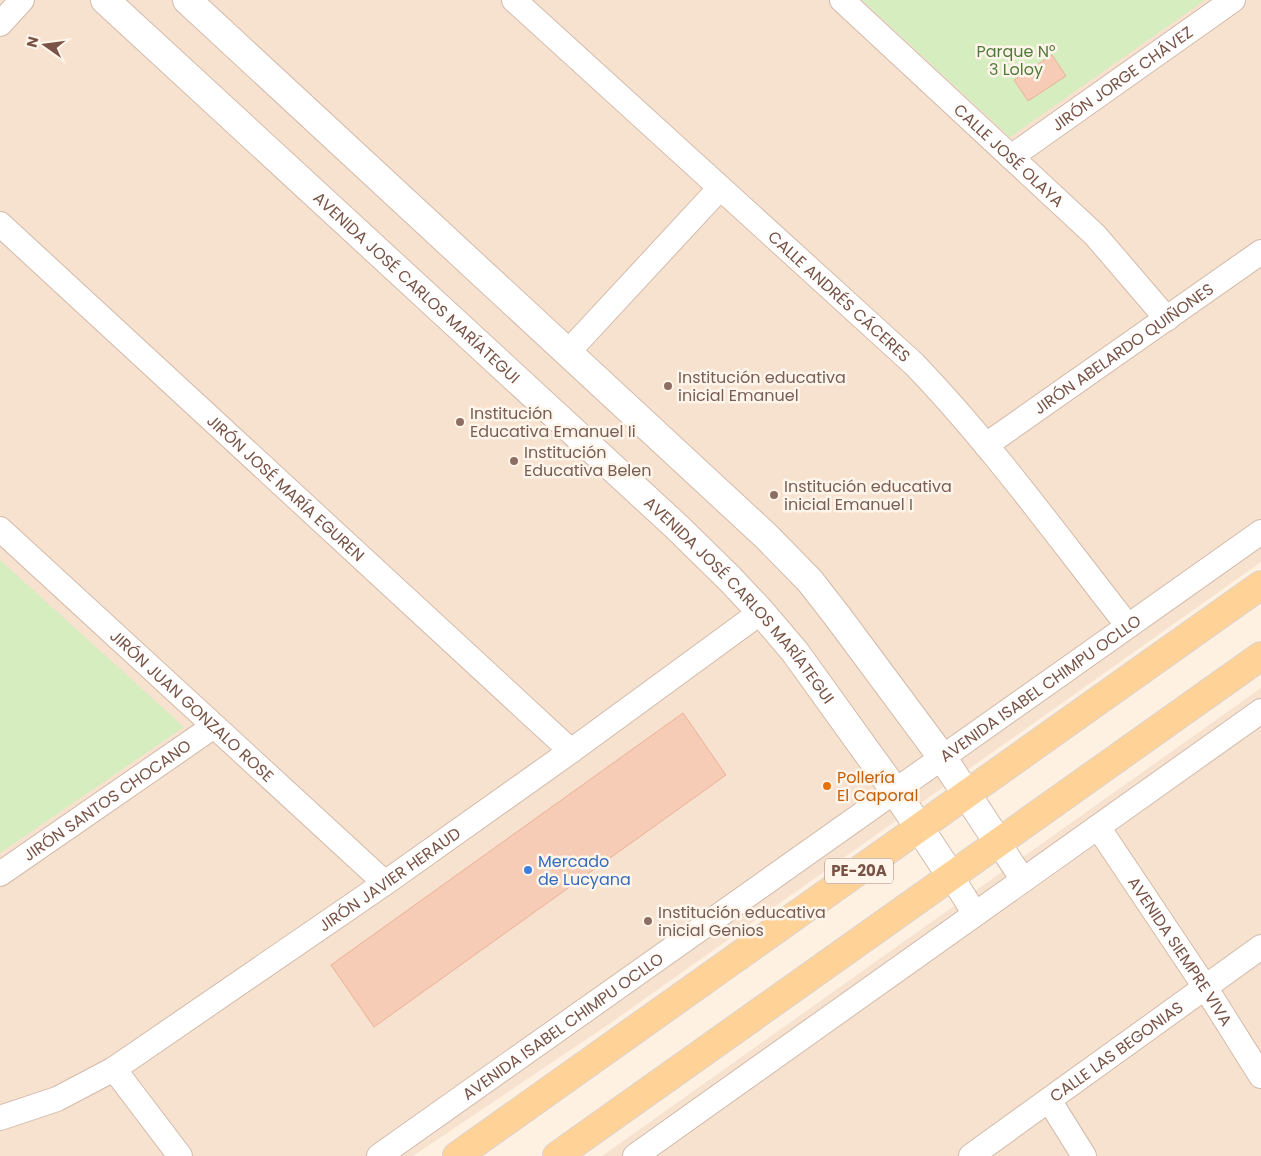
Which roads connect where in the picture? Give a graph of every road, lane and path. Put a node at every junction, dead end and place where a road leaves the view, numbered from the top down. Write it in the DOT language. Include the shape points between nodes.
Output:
graph roads {
  1 [pos="22,0"];
  2 [pos="105,0"];
  3 [pos="187,0"];
  4 [pos="514,0"];
  5 [pos="842,0"];
  6 [pos="1233,0"];
  7 [pos="0,24"];
  8 [pos="1011,157"];
  9 [pos="720,188"];
  10 [pos="0,224"];
  11 [pos="1261,252"];
  12 [pos="1167,318"];
  13 [pos="568,352"];
  14 [pos="986,445"];
  15 [pos="0,529"];
  16 [pos="1261,532"];
  17 [pos="1261,585"];
  18 [pos="761,612"];
  19 [pos="1128,626"];
  20 [pos="1261,656"];
  21 [pos="1261,711"];
  22 [pos="214,726"];
  23 [pos="571,751"];
  24 [pos="942,757"];
  25 [pos="895,791"];
  26 [pos="967,794"];
  27 [pos="1098,827"];
  28 [pos="919,828"];
  29 [pos="998,842"];
  30 [pos="0,874"];
  31 [pos="951,876"];
  32 [pos="1022,880"];
  33 [pos="385,883"];
  34 [pos="975,914"];
  35 [pos="1261,947"];
  36 [pos="1206,987"];
  37 [pos="114,1069"];
  38 [pos="1261,1076"];
  39 [pos="1049,1100"];
  40 [pos="0,1118"];
  41 [pos="180,1156"];
  42 [pos="379,1156"];
  43 [pos="457,1156"];
  44 [pos="557,1156"];
  45 [pos="635,1156"];
  46 [pos="971,1156"];
  47 [pos="1084,1156"];
  1 -- 7 [label="street"];
  2 -- 18 [label="street, AVENIDA JOSÉ CARLOS MARÍATEGUI" via="677,528"];
  3 -- 13 [label="street"];
  4 -- 9 [label="street, CALLE ANDRÉS CÁCERES"];
  5 -- 8 [label="street, CALLE JOSÉ OLAYA"];
  6 -- 8 [label="street, JIRÓN JORGE CHÁVEZ"];
  8 -- 12 [label="street, CALLE JOSÉ OLAYA" via="1095,235"];
  9 -- 13 [label="street"];
  9 -- 14 [label="street, CALLE ANDRÉS CÁCERES" via="914,364"];
  10 -- 23 [label="street, JIRÓN JOSÉ MARÍA EGUREN"];
  11 -- 12 [label="street, JIRÓN ABELARDO QUIÑONES"];
  12 -- 14 [label="street, JIRÓN ABELARDO QUIÑONES"];
  13 -- 24 [label="street" via="810,581"];
  14 -- 19 [label="street, CALLE ANDRÉS CÁCERES"];
  15 -- 22 [label="street, JIRÓN JUAN GONZALO ROSE"];
  16 -- 19 [label="street, AVENIDA ISABEL CHIMPU OCLLO"];
  17 -- 26 [label="main road, PE-20A"];
  18 -- 23 [label="street, JIRÓN JAVIER HERAUD"];
  18 -- 25 [label="street, AVENIDA JOSÉ CARLOS MARÍATEGUI" via="795,652"];
  19 -- 24 [label="street, AVENIDA ISABEL CHIMPU OCLLO"];
  20 -- 29 [label="main road"];
  21 -- 27 [label="street"];
  22 -- 30 [label="street, JIRÓN SANTOS CHOCANO"];
  22 -- 33 [label="street, JIRÓN JUAN GONZALO ROSE"];
  23 -- 33 [label="street, JIRÓN JAVIER HERAUD"];
  24 -- 25 [label="street, AVENIDA ISABEL CHIMPU OCLLO"];
  24 -- 26 [label="street"];
  25 -- 28 [label="street, AVENIDA JOSÉ CARLOS MARÍATEGUI"];
  25 -- 42 [label="street, AVENIDA ISABEL CHIMPU OCLLO"];
  26 -- 28 [label="main road, PE-20A"];
  26 -- 29 [label="street"];
  27 -- 32 [label="street"];
  27 -- 36 [label="street, AVENIDA SIEMPRE VIVA"];
  28 -- 31 [label="street, AVENIDA JOSÉ CARLOS MARÍATEGUI"];
  28 -- 43 [label="main road, PE-20A"];
  29 -- 31 [label="main road"];
  29 -- 32 [label="street"];
  31 -- 34 [label="street, AVENIDA JOSÉ CARLOS MARÍATEGUI"];
  31 -- 44 [label="main road"];
  32 -- 34 [label="street"];
  33 -- 37 [label="street, JIRÓN JAVIER HERAUD"];
  34 -- 45 [label="street"];
  35 -- 36 [label="street, CALLE LAS BEGONIAS"];
  36 -- 38 [label="street, AVENIDA SIEMPRE VIVA"];
  36 -- 39 [label="street, CALLE LAS BEGONIAS"];
  37 -- 40 [label="street, JIRÓN JAVIER HERAUD" via="57,1098"];
  37 -- 41 [label="street"];
  39 -- 46 [label="street, CALLE LAS BEGONIAS"];
  39 -- 47 [label="street"];
}
